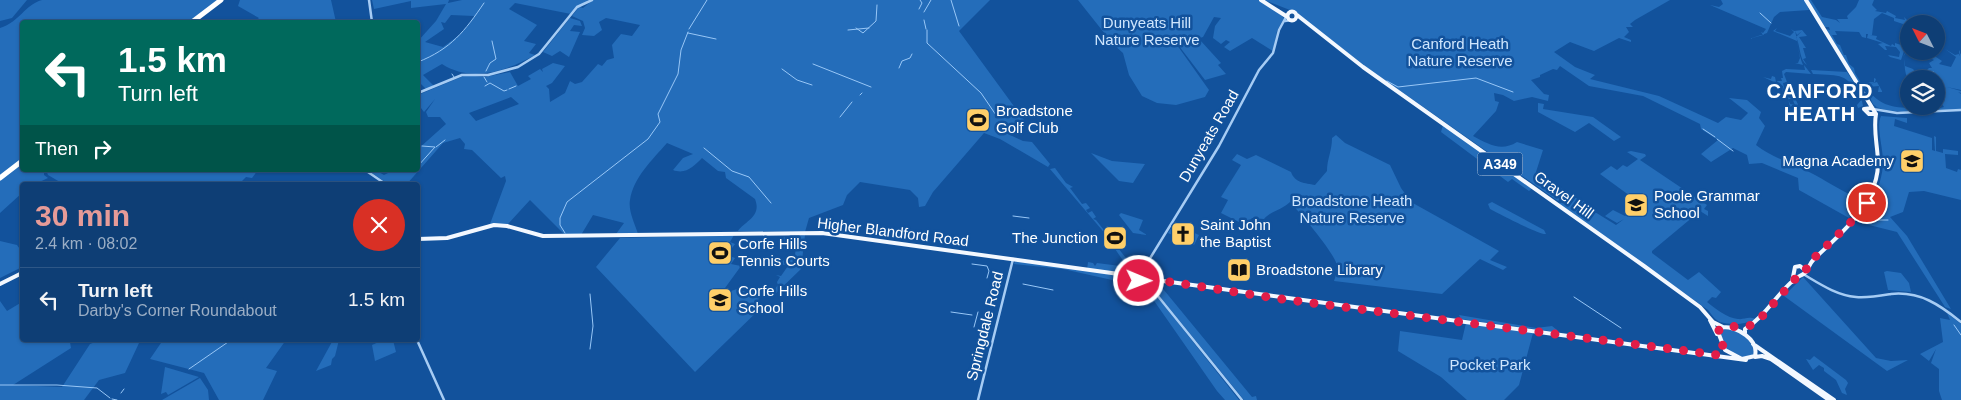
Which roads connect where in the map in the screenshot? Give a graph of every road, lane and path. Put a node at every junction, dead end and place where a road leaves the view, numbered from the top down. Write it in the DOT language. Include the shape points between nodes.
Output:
graph roads {
  1 [pos="221,0"];
  2 [pos="369,0"];
  3 [pos="592,0"];
  4 [pos="1261,0"];
  5 [pos="1806,0"];
  6 [pos="1274,7"];
  7 [pos="1291,12"];
  8 [pos="1297,16"];
  9 [pos="1286,18"];
  10 [pos="195,20"];
  11 [pos="372,20"];
  12 [pos="1293,20"];
  13 [pos="1308,26"];
  14 [pos="1824,30"];
  15 [pos="420,92"];
  16 [pos="1863,95"];
  17 [pos="1864,108"];
  18 [pos="1873,108"];
  19 [pos="1961,110"];
  20 [pos="1945,111"];
  21 [pos="1900,112"];
  22 [pos="1945,112"];
  23 [pos="1900,113"];
  24 [pos="1868,114"];
  25 [pos="1876,114"];
  26 [pos="1875,123"];
  27 [pos="20,163"];
  28 [pos="368,172"];
  29 [pos="0,178"];
  30 [pos="383,182"];
  31 [pos="420,239"];
  32 [pos="1014,258"];
  33 [pos="1812,260"];
  34 [pos="1149,261"];
  35 [pos="1796,268"];
  36 [pos="1803,272"];
  37 [pos="20,274"];
  38 [pos="1141,274"];
  39 [pos="1152,274"];
  40 [pos="1126,275"];
  41 [pos="1164,281"];
  42 [pos="1139,282"];
  43 [pos="1153,283"];
  44 [pos="0,284"];
  45 [pos="1146,285"];
  46 [pos="1790,285"];
  47 [pos="1158,296"];
  48 [pos="1708,316"];
  49 [pos="1961,322"];
  50 [pos="1749,326"];
  51 [pos="1724,327"];
  52 [pos="1734,327"];
  53 [pos="1745,333"];
  54 [pos="1718,336"];
  55 [pos="418,342"];
  56 [pos="1751,343"];
  57 [pos="1725,350"];
  58 [pos="1706,354"];
  59 [pos="1752,358"];
  60 [pos="1746,360"];
  61 [pos="444,400"];
  62 [pos="978,400"];
  63 [pos="1242,400"];
  64 [pos="1829,400"];
  65 [pos="1834,400"];
  1 -- 10 [label="highway"];
  2 -- 11 [label="street"];
  3 -- 15 [label="street" via="577,7 539,54 518,67 488,75 462,75"];
  4 -- 6 [label="main road"];
  5 -- 14 [label="main road"];
  6 -- 7 [label="main road"];
  6 -- 9 [label="main road"];
  7 -- 8 [label="main road"];
  7 -- 9 [label="main road"];
  8 -- 12 [label="main road"];
  8 -- 13 [label="main road, Gravel Hill / A349"];
  9 -- 12 [label="main road"];
  9 -- 34 [label="street, Dunyeats Road" via="1273,53 1259,70 1219,146"];
  12 -- 13 [label="main road, Gravel Hill / A349"];
  13 -- 48 [label="main road, Gravel Hill / A349" via="1644,266"];
  14 -- 16 [label="main road"];
  16 -- 17 [label="main road"];
  16 -- 18 [label="main road"];
  17 -- 18 [label="main road"];
  17 -- 24 [label="main road"];
  18 -- 23 [label="street"];
  18 -- 25 [label="main road"];
  19 -- 20 [label="street"];
  19 -- 22 [label="street"];
  21 -- 25 [label="street"];
  24 -- 25 [label="main road"];
  24 -- 26 [label="main road"];
  25 -- 26 [label="main road"];
  26 -- 33 [label="main road" via="1879,165 1871,196 1853,220"];
  27 -- 29 [label="highway"];
  28 -- 30 [label="street"];
  31 -- 32 [label="main road, Higher Blandford Road" via="447,238 498,225 537,235 566,236 822,233"];
  32 -- 40 [label="main road, Higher Blandford Road"];
  32 -- 62 [label="street, Springdale Road"];
  33 -- 35 [label="main road"];
  33 -- 36 [label="main road"];
  34 -- 38 [label="street, Dunyeats Road"];
  34 -- 39 [label="street"];
  35 -- 36 [label="main road"];
  35 -- 46 [label="main road"];
  36 -- 46 [label="main road"];
  36 -- 49 [label="street" via="1835,292 1854,297 1897,293 1917,295 1937,304"];
  37 -- 44 [label="main road"];
  38 -- 39 [label="main road, Higher Blandford Road"];
  38 -- 40 [label="main road, Higher Blandford Road"];
  38 -- 42 [label="main road"];
  39 -- 41 [label="main road"];
  39 -- 43 [label="main road"];
  40 -- 42 [label="main road, Higher Blandford Road"];
  41 -- 43 [label="main road"];
  41 -- 58 [label="main road"];
  42 -- 45 [label="main road, Higher Blandford Road"];
  43 -- 45 [label="main road"];
  43 -- 47 [label="street" via="1152,288"];
  45 -- 47 [label="street"];
  46 -- 50 [label="main road" via="1758,321"];
  47 -- 63 [label="street"];
  48 -- 51 [label="main road, Gravel Hill / A349"];
  48 -- 54 [label="main road, Gravel Hill / A349"];
  50 -- 52 [label="main road"];
  50 -- 53 [label="main road"];
  51 -- 52 [label="main road"];
  51 -- 54 [label="main road"];
  52 -- 53 [label="main road"];
  53 -- 56 [label="main road"];
  54 -- 57 [label="main road, A349"];
  55 -- 61 [label="street"];
  56 -- 59 [label="main road" via="1756,352"];
  56 -- 65 [label="main road"];
  57 -- 58 [label="main road" via="1721,354"];
  57 -- 60 [label="main road"];
  58 -- 60 [label="main road"];
  59 -- 60 [label="main road"];
  59 -- 64 [label="main road" via="1762,356 1770,359"];
}
